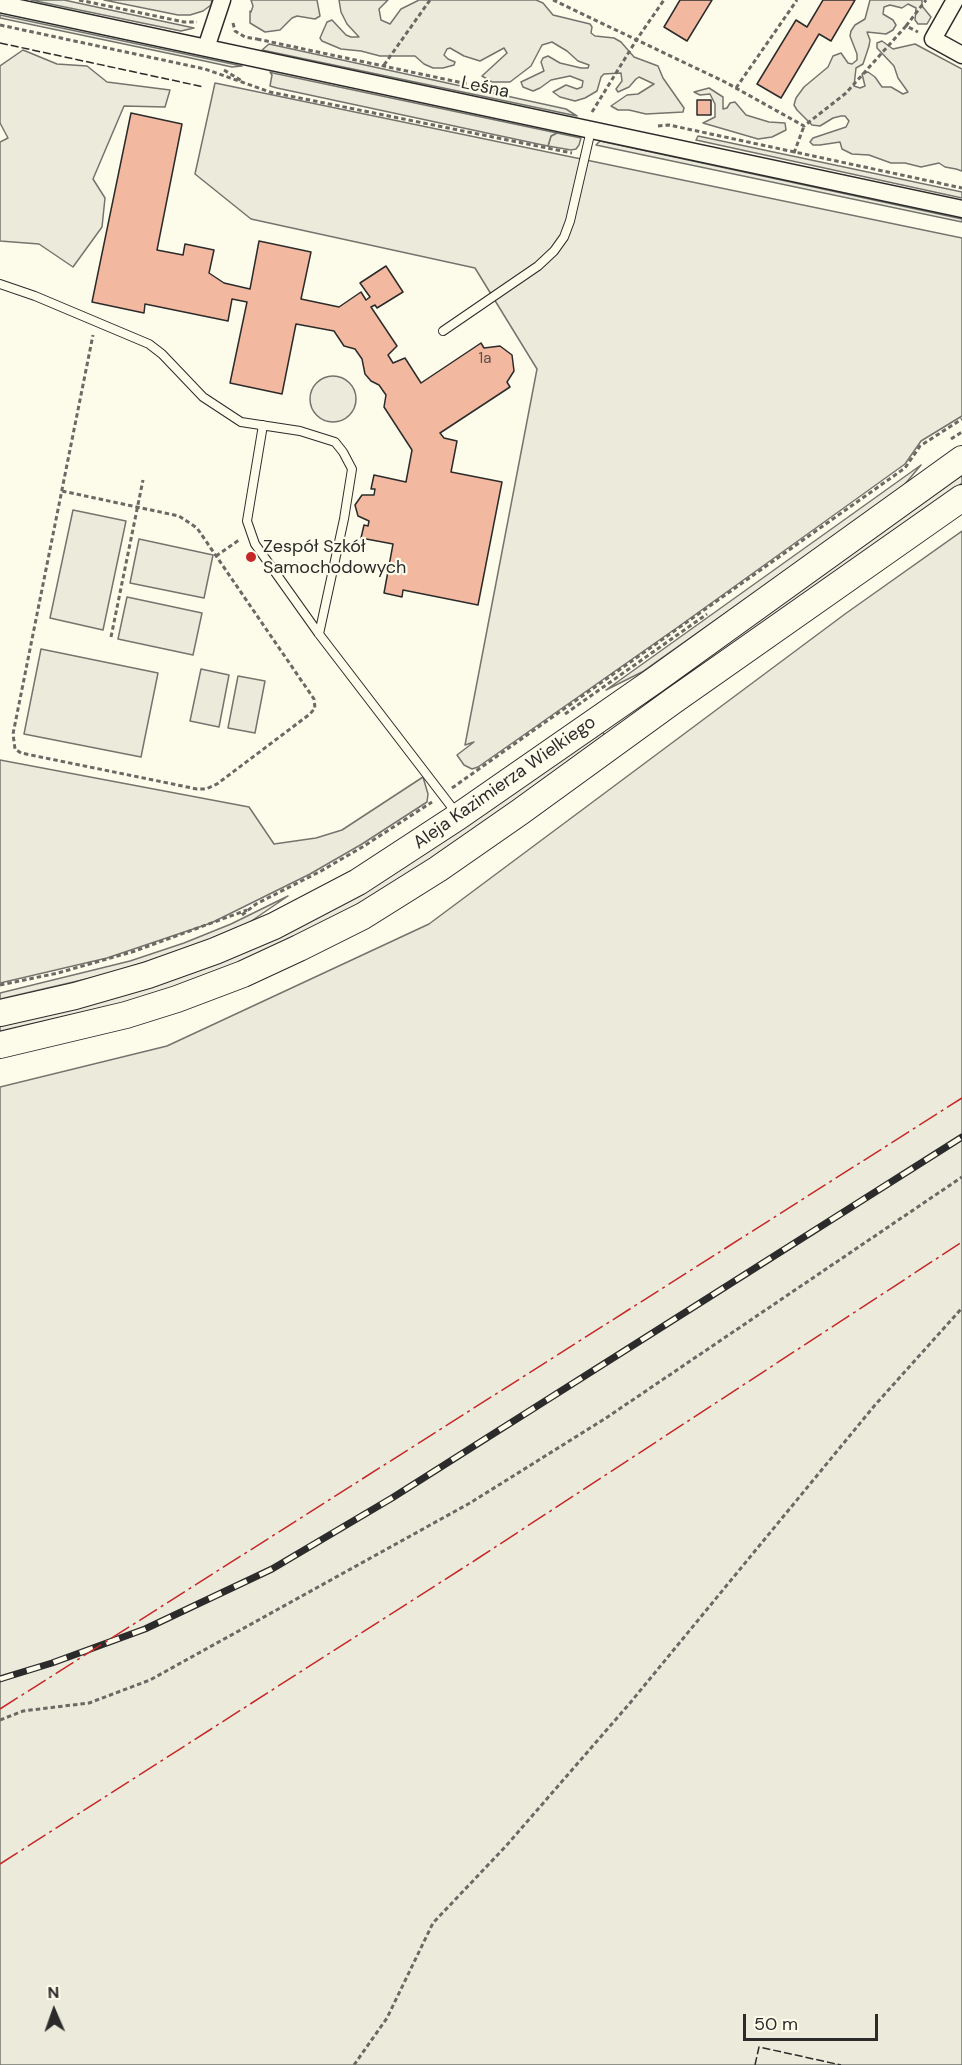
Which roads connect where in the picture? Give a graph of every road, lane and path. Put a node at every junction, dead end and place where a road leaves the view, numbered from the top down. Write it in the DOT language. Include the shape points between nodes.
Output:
graph roads {
  1 [pos="79,0"];
  2 [pos="222,0"];
  3 [pos="430,0"];
  4 [pos="562,0"];
  5 [pos="664,0"];
  6 [pos="797,0"];
  7 [pos="926,0"];
  8 [pos="955,0"];
  9 [pos="555,1"];
  10 [pos="0,4"];
  11 [pos="141,13"];
  12 [pos="0,26"];
  13 [pos="906,26"];
  14 [pos="257,39"];
  15 [pos="637,39"];
  16 [pos="933,39"];
  17 [pos="206,48"];
  18 [pos="962,55"];
  19 [pos="384,65"];
  20 [pos="736,88"];
  21 [pos="508,93"];
  22 [pos="590,123"];
  23 [pos="651,126"];
  24 [pos="804,126"];
  25 [pos="587,152"];
  26 [pos="794,153"];
  27 [pos="962,188"];
  28 [pos="962,209"];
  29 [pos="0,284"];
  30 [pos="96,321"];
  31 [pos="443,331"];
  32 [pos="962,419"];
  33 [pos="263,425"];
  34 [pos="962,432"];
  35 [pos="956,449"];
  36 [pos="911,470"];
  37 [pos="143,480"];
  38 [pos="62,490"];
  39 [pos="962,498"];
  40 [pos="138,506"];
  41 [pos="250,534"];
  42 [pos="216,556"];
  43 [pos="319,634"];
  44 [pos="111,637"];
  45 [pos="633,694"];
  46 [pos="649,719"];
  47 [pos="449,803"];
  48 [pos="248,910"];
  49 [pos="194,935"];
  50 [pos="166,946"];
  51 [pos="0,987"];
  52 [pos="0,1013"];
  53 [pos="0,1045"];
  54 [pos="962,1177"];
  55 [pos="962,1308"];
  56 [pos="0,1720"];
  57 [pos="354,2065"];
  1 -- 11 [label="path"];
  2 -- 17 [label="street"];
  3 -- 19 [label="path"];
  4 -- 9 [label="path"];
  5 -- 15 [label="path"];
  6 -- 20 [label="path"];
  7 -- 13 [label="path"];
  8 -- 16 [label="street"];
  9 -- 15 [label="path"];
  10 -- 17 [label="street, Leśna"];
  12 -- 25 [label="path" via="204,69 270,92 568,153"];
  13 -- 16 [label="path"];
  13 -- 24 [label="path" via="846,93"];
  14 -- 19 [label="path"];
  15 -- 20 [label="path"];
  15 -- 22 [label="path"];
  16 -- 18 [label="street"];
  17 -- 22 [label="street, Leśna"];
  19 -- 21 [label="path"];
  20 -- 24 [label="path"];
  22 -- 25 [label="lane"];
  22 -- 28 [label="street, Leśna"];
  23 -- 26 [label="path" via="669,125"];
  24 -- 26 [label="path"];
  25 -- 31 [label="lane" via="570,221 554,251"];
  26 -- 27 [label="path"];
  29 -- 30 [label="lane"];
  30 -- 33 [label="lane" via="149,344 203,397 241,422"];
  30 -- 38 [label="path"];
  32 -- 47 [label="path" via="920,446 905,468"];
  33 -- 41 [label="lane" via="247,521"];
  33 -- 43 [label="lane" via="335,442 352,469"];
  34 -- 35 [label="path"];
  35 -- 45 [label="main road, Aleja Kazimierza Wielkiego"];
  36 -- 47 [label="path"];
  37 -- 40 [label="path"];
  38 -- 40 [label="path"];
  38 -- 42 [label="path" via="13,734 15,749 21,753 206,789 310,714 315,708 314,699"];
  39 -- 46 [label="main road, Aleja Kazimierza Wielkiego"];
  40 -- 42 [label="path" via="189,522"];
  40 -- 44 [label="path"];
  41 -- 42 [label="path"];
  41 -- 43 [label="lane"];
  43 -- 47 [label="lane"];
  45 -- 46 [label="main road"];
  45 -- 47 [label="main road, Aleja Kazimierza Wielkiego"];
  46 -- 53 [label="main road, Aleja Kazimierza Wielkiego" via="438,869 335,931 243,974 177,999"];
  47 -- 48 [label="path"];
  47 -- 52 [label="main road, Aleja Kazimierza Wielkiego" via="358,882 274,926 148,975"];
  48 -- 49 [label="path"];
  48 -- 51 [label="path" via="135,951"];
  50 -- 51 [label="path" via="101,966"];
  54 -- 56 [label="path" via="606,1418 470,1503 150,1680 89,1703 23,1711"];
  55 -- 57 [label="path" via="875,1405 622,1712 506,1846 433,1923 387,2018"];
}
